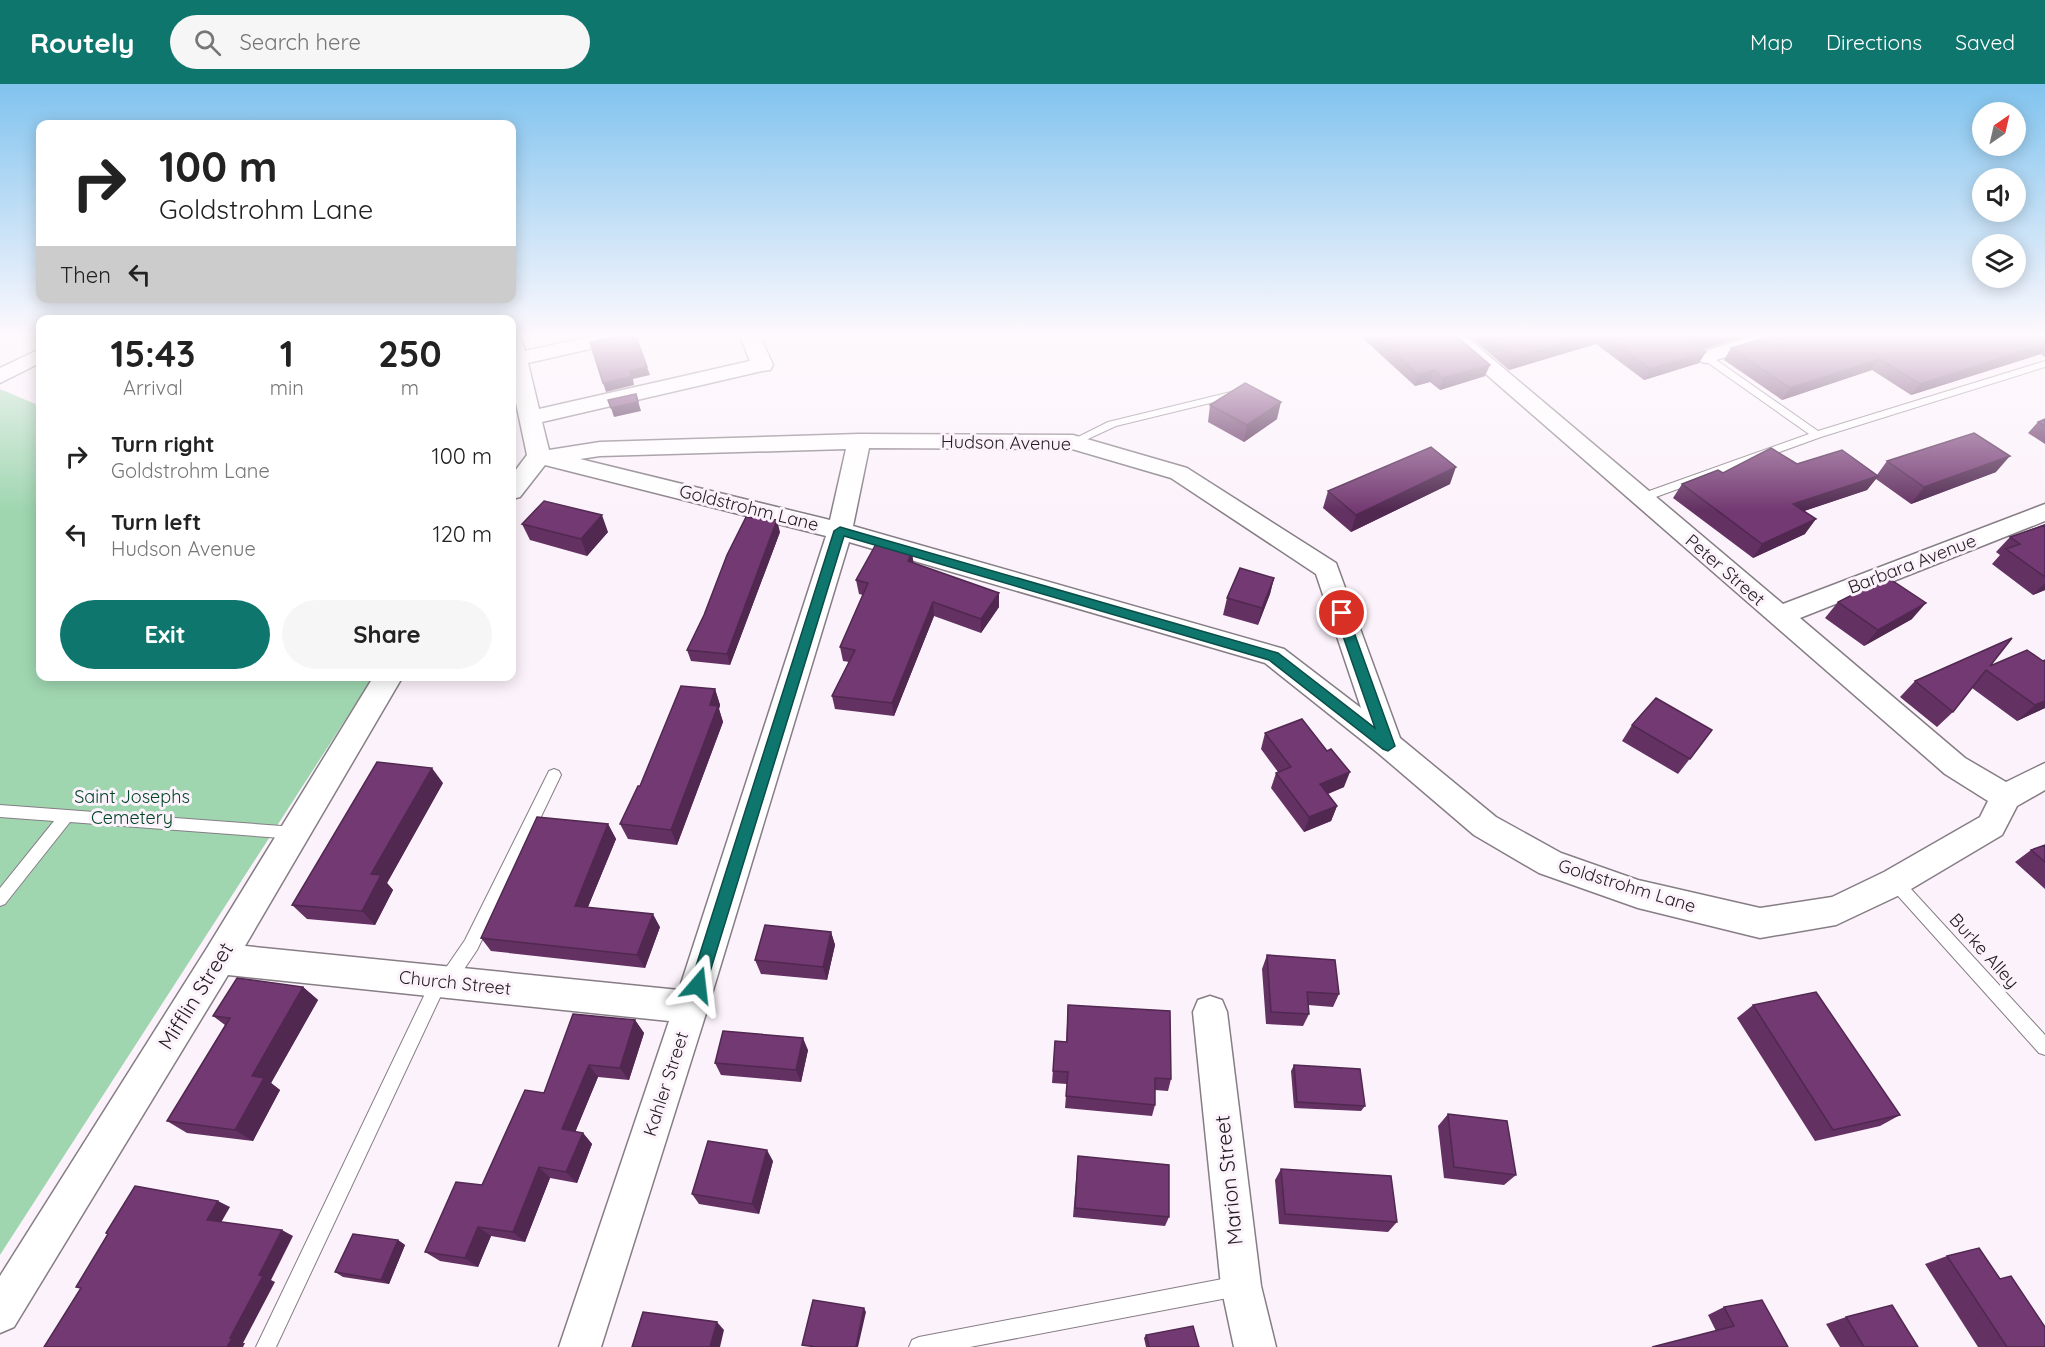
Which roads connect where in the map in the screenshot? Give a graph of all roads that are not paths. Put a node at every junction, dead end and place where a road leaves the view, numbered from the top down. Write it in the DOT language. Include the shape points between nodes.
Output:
graph roads {
  1 [pos="525,393"];
  2 [pos="640,393"];
  3 [pos="1519,393"];
  4 [pos="1757,393"];
  5 [pos="1952,393"];
  6 [pos="1234,394"];
  7 [pos="531,418"];
  8 [pos="1817,435"];
  9 [pos="859,441"];
  10 [pos="1073,442"];
  11 [pos="538,456"];
  12 [pos="516,486"];
  13 [pos="1641,498"];
  14 [pos="2045,512"];
  15 [pos="840,531"];
  16 [pos="1780,616"];
  17 [pos="386,681"];
  18 [pos="1388,746"];
  19 [pos="554,775"];
  20 [pos="2045,775"];
  21 [pos="2006,797"];
  22 [pos="0,811"];
  23 [pos="67,816"];
  24 [pos="295,833"];
  25 [pos="1895,882"];
  26 [pos="0,899"];
  27 [pos="219,959"];
  28 [pos="442,982"];
  29 [pos="691,1007"];
  30 [pos="1210,1012"];
  31 [pos="2045,1047"];
  32 [pos="1241,1286"];
  33 [pos="0,1313"];
  34 [pos="266,1347"];
  35 [pos="580,1347"];
  36 [pos="919,1347"];
  37 [pos="1255,1347"];
  1 -- 7 [label="street"];
  2 -- 7 [label="street"];
  3 -- 13 [label="street, Peter Street"];
  4 -- 8 [label="lane"];
  5 -- 8 [label="lane"];
  6 -- 10 [label="lane" via="1112,424"];
  7 -- 11 [label="street"];
  8 -- 13 [label="lane"];
  9 -- 10 [label="street, Hudson Avenue"];
  9 -- 11 [label="street, Hudson Avenue" via="600,449"];
  9 -- 15 [label="street, Kahler Street"];
  10 -- 18 [label="street, Hudson Avenue" via="1179,473 1326,569"];
  11 -- 12 [label="street"];
  11 -- 15 [label="street, Goldstrohm Lane"];
  13 -- 16 [label="street, Peter Street"];
  14 -- 16 [label="street, Barbara Avenue"];
  15 -- 18 [label="street, Goldstrohm Lane" via="1274,657"];
  15 -- 29 [label="street, Kahler Street"];
  16 -- 21 [label="street, Peter Street" via="1955,766"];
  17 -- 24 [label="street, Mifflin Street"];
  18 -- 25 [label="street, Goldstrohm Lane" via="1485,826 1550,863 1638,894 1760,923 1836,911"];
  19 -- 28 [label="lane" via="471,945"];
  20 -- 21 [label="street"];
  21 -- 25 [label="street, Goldstrohm Lane" via="1991,826"];
  22 -- 23 [label="lane"];
  23 -- 24 [label="lane"];
  23 -- 26 [label="lane"];
  24 -- 27 [label="street, Mifflin Street"];
  25 -- 31 [label="lane, Burke Alley"];
  27 -- 28 [label="street, Church Street"];
  27 -- 33 [label="street, Mifflin Street"];
  28 -- 29 [label="street, Church Street"];
  28 -- 34 [label="lane"];
  29 -- 35 [label="street, Kahler Street"];
  30 -- 32 [label="street, Marion Street"];
  32 -- 36 [label="lane"];
  32 -- 37 [label="street, Marion Street"];
}
